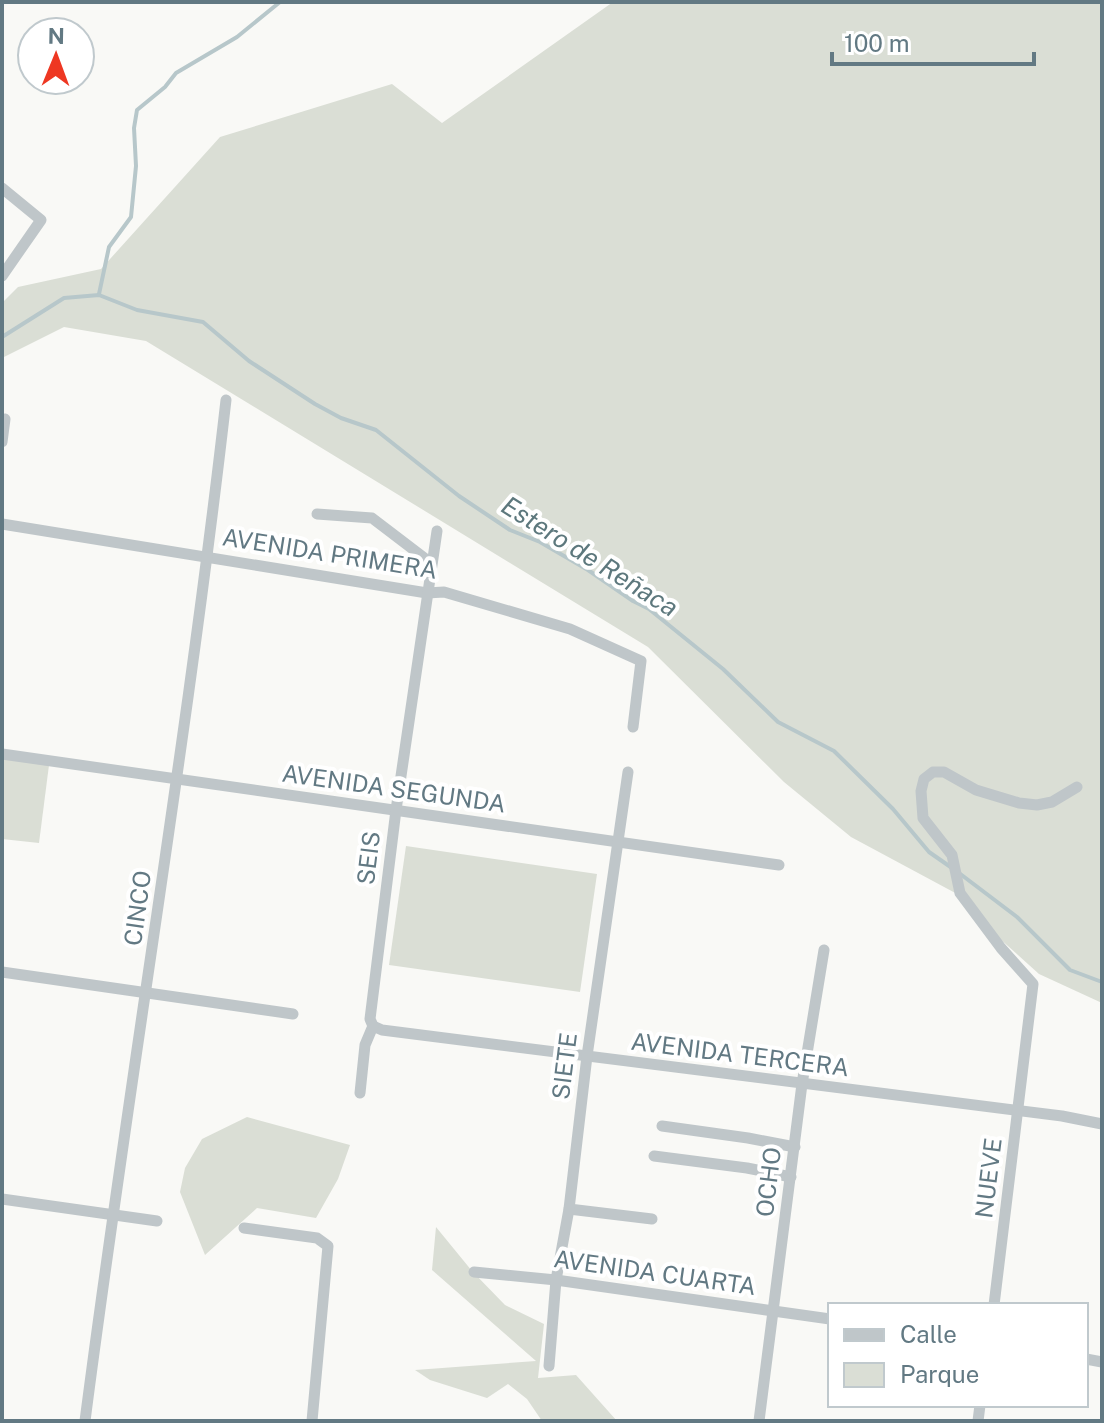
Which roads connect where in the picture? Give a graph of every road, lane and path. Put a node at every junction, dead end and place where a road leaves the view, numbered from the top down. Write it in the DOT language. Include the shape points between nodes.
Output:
graph roads {
  1 [pos="2,188"];
  2 [pos="2,276"];
  3 [pos="226,400"];
  4 [pos="5,419"];
  5 [pos="2,442"];
  6 [pos="317,514"];
  7 [pos="2,524"];
  8 [pos="437,531"];
  9 [pos="208,557"];
  10 [pos="431,563"];
  11 [pos="427,593"];
  12 [pos="633,727"];
  13 [pos="2,754"];
  14 [pos="628,772"];
  15 [pos="177,779"];
  16 [pos="1077,787"];
  17 [pos="396,810"];
  18 [pos="618,842"];
  19 [pos="779,865"];
  20 [pos="824,950"];
  21 [pos="2,972"];
  22 [pos="147,993"];
  23 [pos="293,1014"];
  24 [pos="373,1026"];
  25 [pos="587,1056"];
  26 [pos="802,1084"];
  27 [pos="360,1093"];
  28 [pos="1019,1112"];
  29 [pos="1102,1124"];
  30 [pos="662,1126"];
  31 [pos="795,1147"];
  32 [pos="654,1156"];
  33 [pos="791,1177"];
  34 [pos="2,1199"];
  35 [pos="569,1209"];
  36 [pos="111,1214"];
  37 [pos="652,1219"];
  38 [pos="157,1221"];
  39 [pos="244,1228"];
  40 [pos="474,1272"];
  41 [pos="556,1280"];
  42 [pos="994,1303"];
  43 [pos="774,1311"];
  44 [pos="828,1319"];
  45 [pos="549,1366"];
  46 [pos="85,1421"];
  47 [pos="312,1421"];
  48 [pos="759,1421"];
  1 -- 2 [label="street" via="41,220"];
  3 -- 9 [label="street, CINCO"];
  4 -- 5 [label="street"];
  6 -- 10 [label="street" via="372,518"];
  7 -- 9 [label="street, AVENIDA PRIMERA"];
  8 -- 10 [label="street, SEIS"];
  9 -- 11 [label="street, AVENIDA PRIMERA"];
  9 -- 15 [label="street, CINCO"];
  10 -- 11 [label="street, SEIS"];
  11 -- 12 [label="street, AVENIDA PRIMERA" via="444,592 570,629 641,661"];
  11 -- 17 [label="street, SEIS"];
  13 -- 15 [label="street, AVENIDA SEGUNDA"];
  14 -- 18 [label="street, SIETE"];
  15 -- 17 [label="street, AVENIDA SEGUNDA"];
  15 -- 22 [label="street, CINCO"];
  16 -- 28 [label="street, NUEVE" via="1037,805 976,790 955,775 933,772 921,791 923,818 952,855 960,893 1033,984"];
  17 -- 18 [label="street, AVENIDA SEGUNDA"];
  17 -- 24 [label="street, SEIS"];
  18 -- 19 [label="street, AVENIDA SEGUNDA"];
  18 -- 25 [label="street, SIETE"];
  20 -- 26 [label="street, OCHO"];
  21 -- 22 [label="street"];
  22 -- 23 [label="street"];
  22 -- 36 [label="street, CINCO"];
  24 -- 25 [label="street, AVENIDA TERCERA"];
  24 -- 27 [label="street, SEIS" via="365,1045"];
  25 -- 26 [label="street, AVENIDA TERCERA"];
  25 -- 35 [label="street, SIETE"];
  26 -- 28 [label="street, AVENIDA TERCERA"];
  26 -- 31 [label="street, OCHO"];
  28 -- 29 [label="street, AVENIDA TERCERA"];
  28 -- 42 [label="street, NUEVE"];
  30 -- 31 [label="street"];
  31 -- 33 [label="street, OCHO"];
  32 -- 33 [label="street"];
  33 -- 43 [label="street, OCHO"];
  34 -- 36 [label="street"];
  35 -- 37 [label="street"];
  35 -- 41 [label="street, SIETE"];
  36 -- 38 [label="street"];
  36 -- 46 [label="street, CINCO"];
  39 -- 47 [label="street" via="317,1238 329,1250"];
  40 -- 41 [label="street, AVENIDA CUARTA"];
  41 -- 43 [label="street, AVENIDA CUARTA"];
  41 -- 45 [label="street, SIETE"];
  43 -- 44 [label="street, AVENIDA CUARTA"];
  43 -- 48 [label="street, OCHO"];
}
